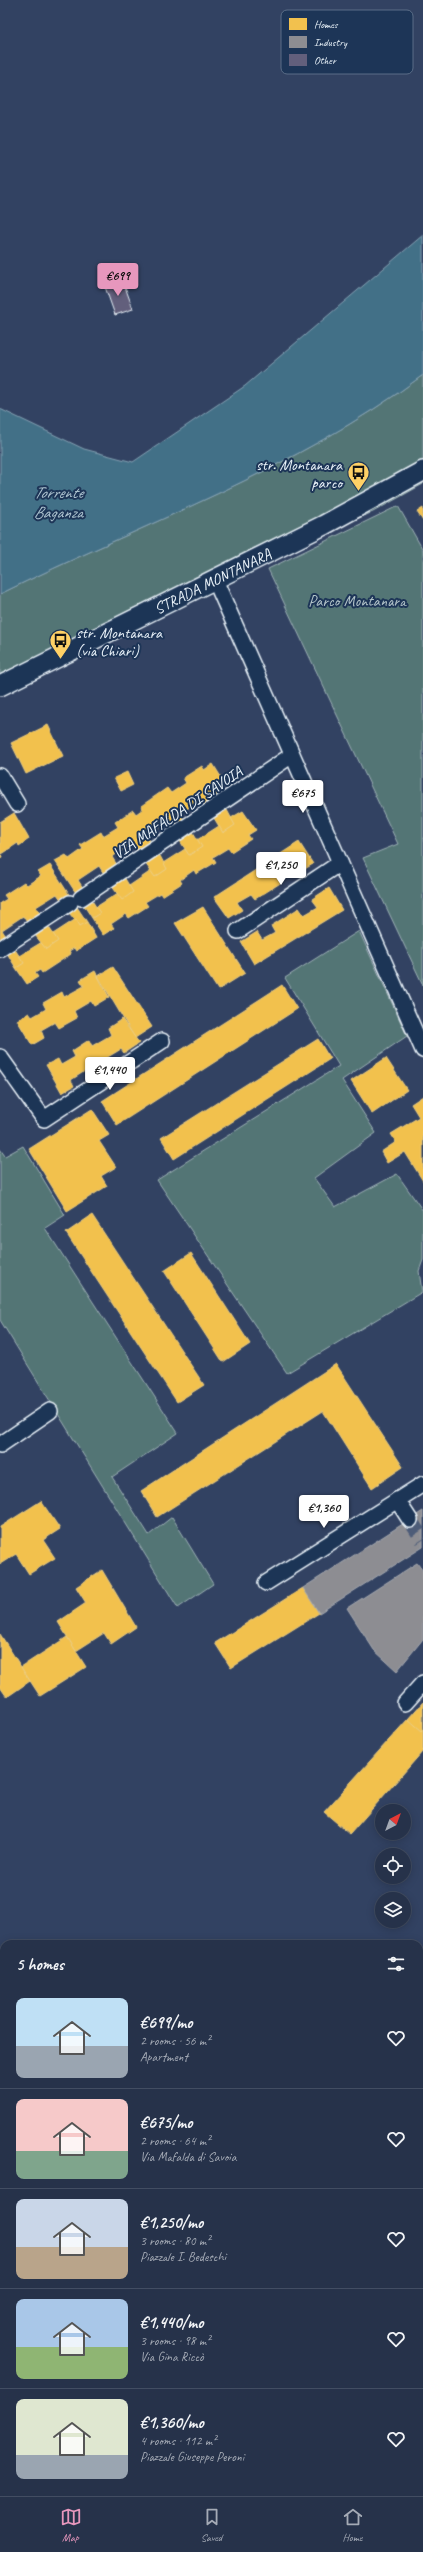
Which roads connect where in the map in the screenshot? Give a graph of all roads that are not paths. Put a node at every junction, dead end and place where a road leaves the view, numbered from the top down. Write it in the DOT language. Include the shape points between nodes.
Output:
graph roads {
  1 [pos="423,471"];
  2 [pos="215,580"];
  3 [pos="0,686"];
  4 [pos="292,755"];
  5 [pos="0,776"];
  6 [pos="17,804"];
  7 [pos="340,864"];
  8 [pos="238,931"];
  9 [pos="0,949"];
  10 [pos="162,1042"];
  11 [pos="423,1050"];
  12 [pos="0,1057"];
  13 [pos="50,1411"];
  14 [pos="0,1445"];
  15 [pos="423,1484"];
  16 [pos="397,1500"];
  17 [pos="410,1520"];
  18 [pos="266,1583"];
  19 [pos="423,1684"];
  20 [pos="405,1703"];
  1 -- 2 [label="street, STRADA MONTANARA"];
  2 -- 3 [label="street, STRADA MONTANARA"];
  2 -- 4 [label="street"];
  4 -- 7 [label="street"];
  4 -- 9 [label="street, VIA MAFALDA DI SAVOIA" via="76,901"];
  5 -- 6 [label="street"];
  7 -- 8 [label="street"];
  7 -- 11 [label="street"];
  10 -- 12 [label="street" via="44,1118"];
  13 -- 14 [label="street"];
  15 -- 16 [label="street"];
  16 -- 17 [label="street"];
  16 -- 18 [label="street"];
  19 -- 20 [label="street"];
}
